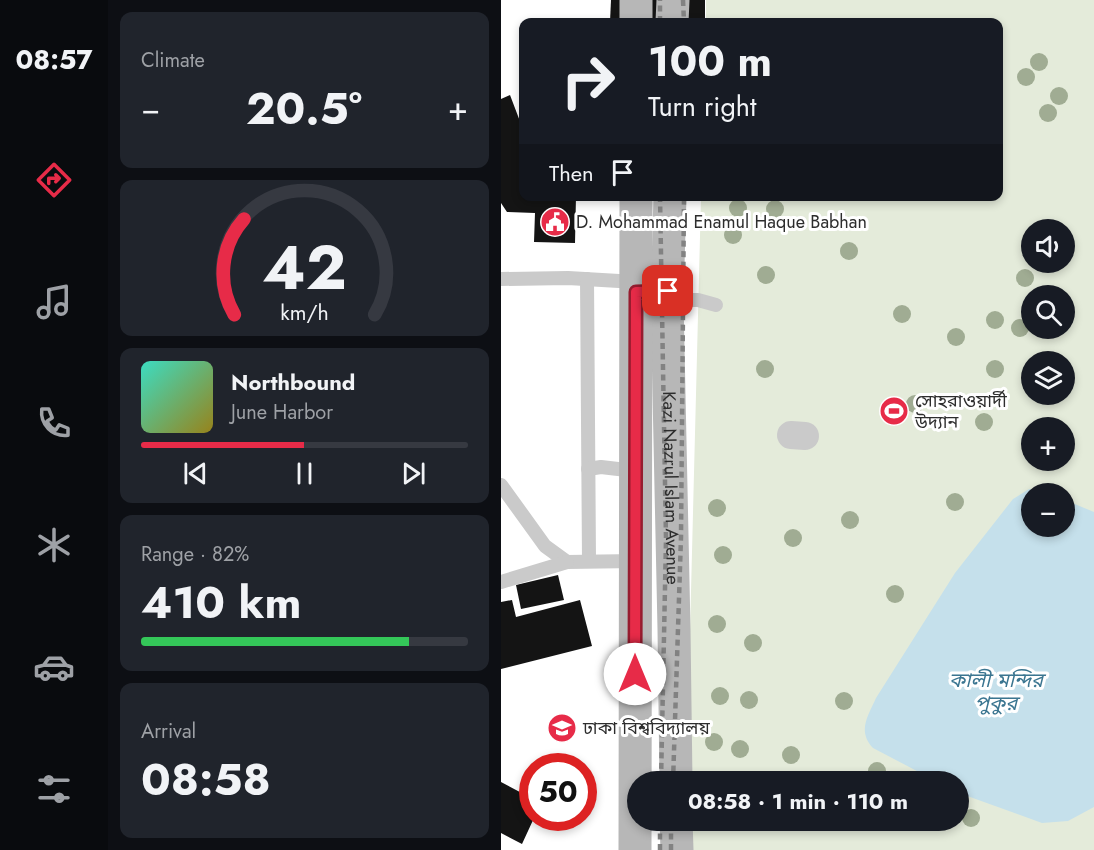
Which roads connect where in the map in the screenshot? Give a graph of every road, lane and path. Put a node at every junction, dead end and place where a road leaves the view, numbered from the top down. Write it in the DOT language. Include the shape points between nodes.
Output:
graph roads {
  1 [pos="636,0"];
  2 [pos="673,0"];
  3 [pos="636,18"];
  4 [pos="672,18"];
  5 [pos="636,201"];
  6 [pos="670,201"];
  7 [pos="501,279"];
  8 [pos="593,279"];
  9 [pos="636,287"];
  10 [pos="667,296"];
  11 [pos="715,305"];
  12 [pos="588,469"];
  13 [pos="635,471"];
  14 [pos="501,485"];
  15 [pos="673,560"];
  16 [pos="589,561"];
  17 [pos="636,561"];
  18 [pos="567,562"];
  19 [pos="501,582"];
  20 [pos="676,771"];
  21 [pos="676,831"];
  22 [pos="635,850"];
  23 [pos="677,850"];
  1 -- 3 [label="main road"];
  2 -- 4 [label="main road"];
  5 -- 9 [label="main road, Kazi Nazrul Islam Avenue"];
  6 -- 10 [label="main road, Kazi Nazrul Islam Avenue"];
  7 -- 8 [label="lane"];
  8 -- 9 [label="lane"];
  8 -- 12 [label="lane"];
  9 -- 10 [label="main road"];
  9 -- 13 [label="main road, Kazi Nazrul Islam Avenue"];
  10 -- 11 [label="lane"];
  10 -- 15 [label="main road, Kazi Nazrul Islam Avenue"];
  12 -- 13 [label="lane"];
  12 -- 16 [label="lane"];
  13 -- 17 [label="main road, Kazi Nazrul Islam Avenue"];
  14 -- 18 [label="lane" via="545,546"];
  15 -- 17 [label="main road"];
  15 -- 20 [label="main road, Kazi Nazrul Islam Avenue"];
  16 -- 17 [label="lane"];
  16 -- 18 [label="lane"];
  17 -- 22 [label="main road, Kazi Nazrul Islam Avenue"];
  18 -- 19 [label="lane"];
  21 -- 23 [label="main road"];
}
